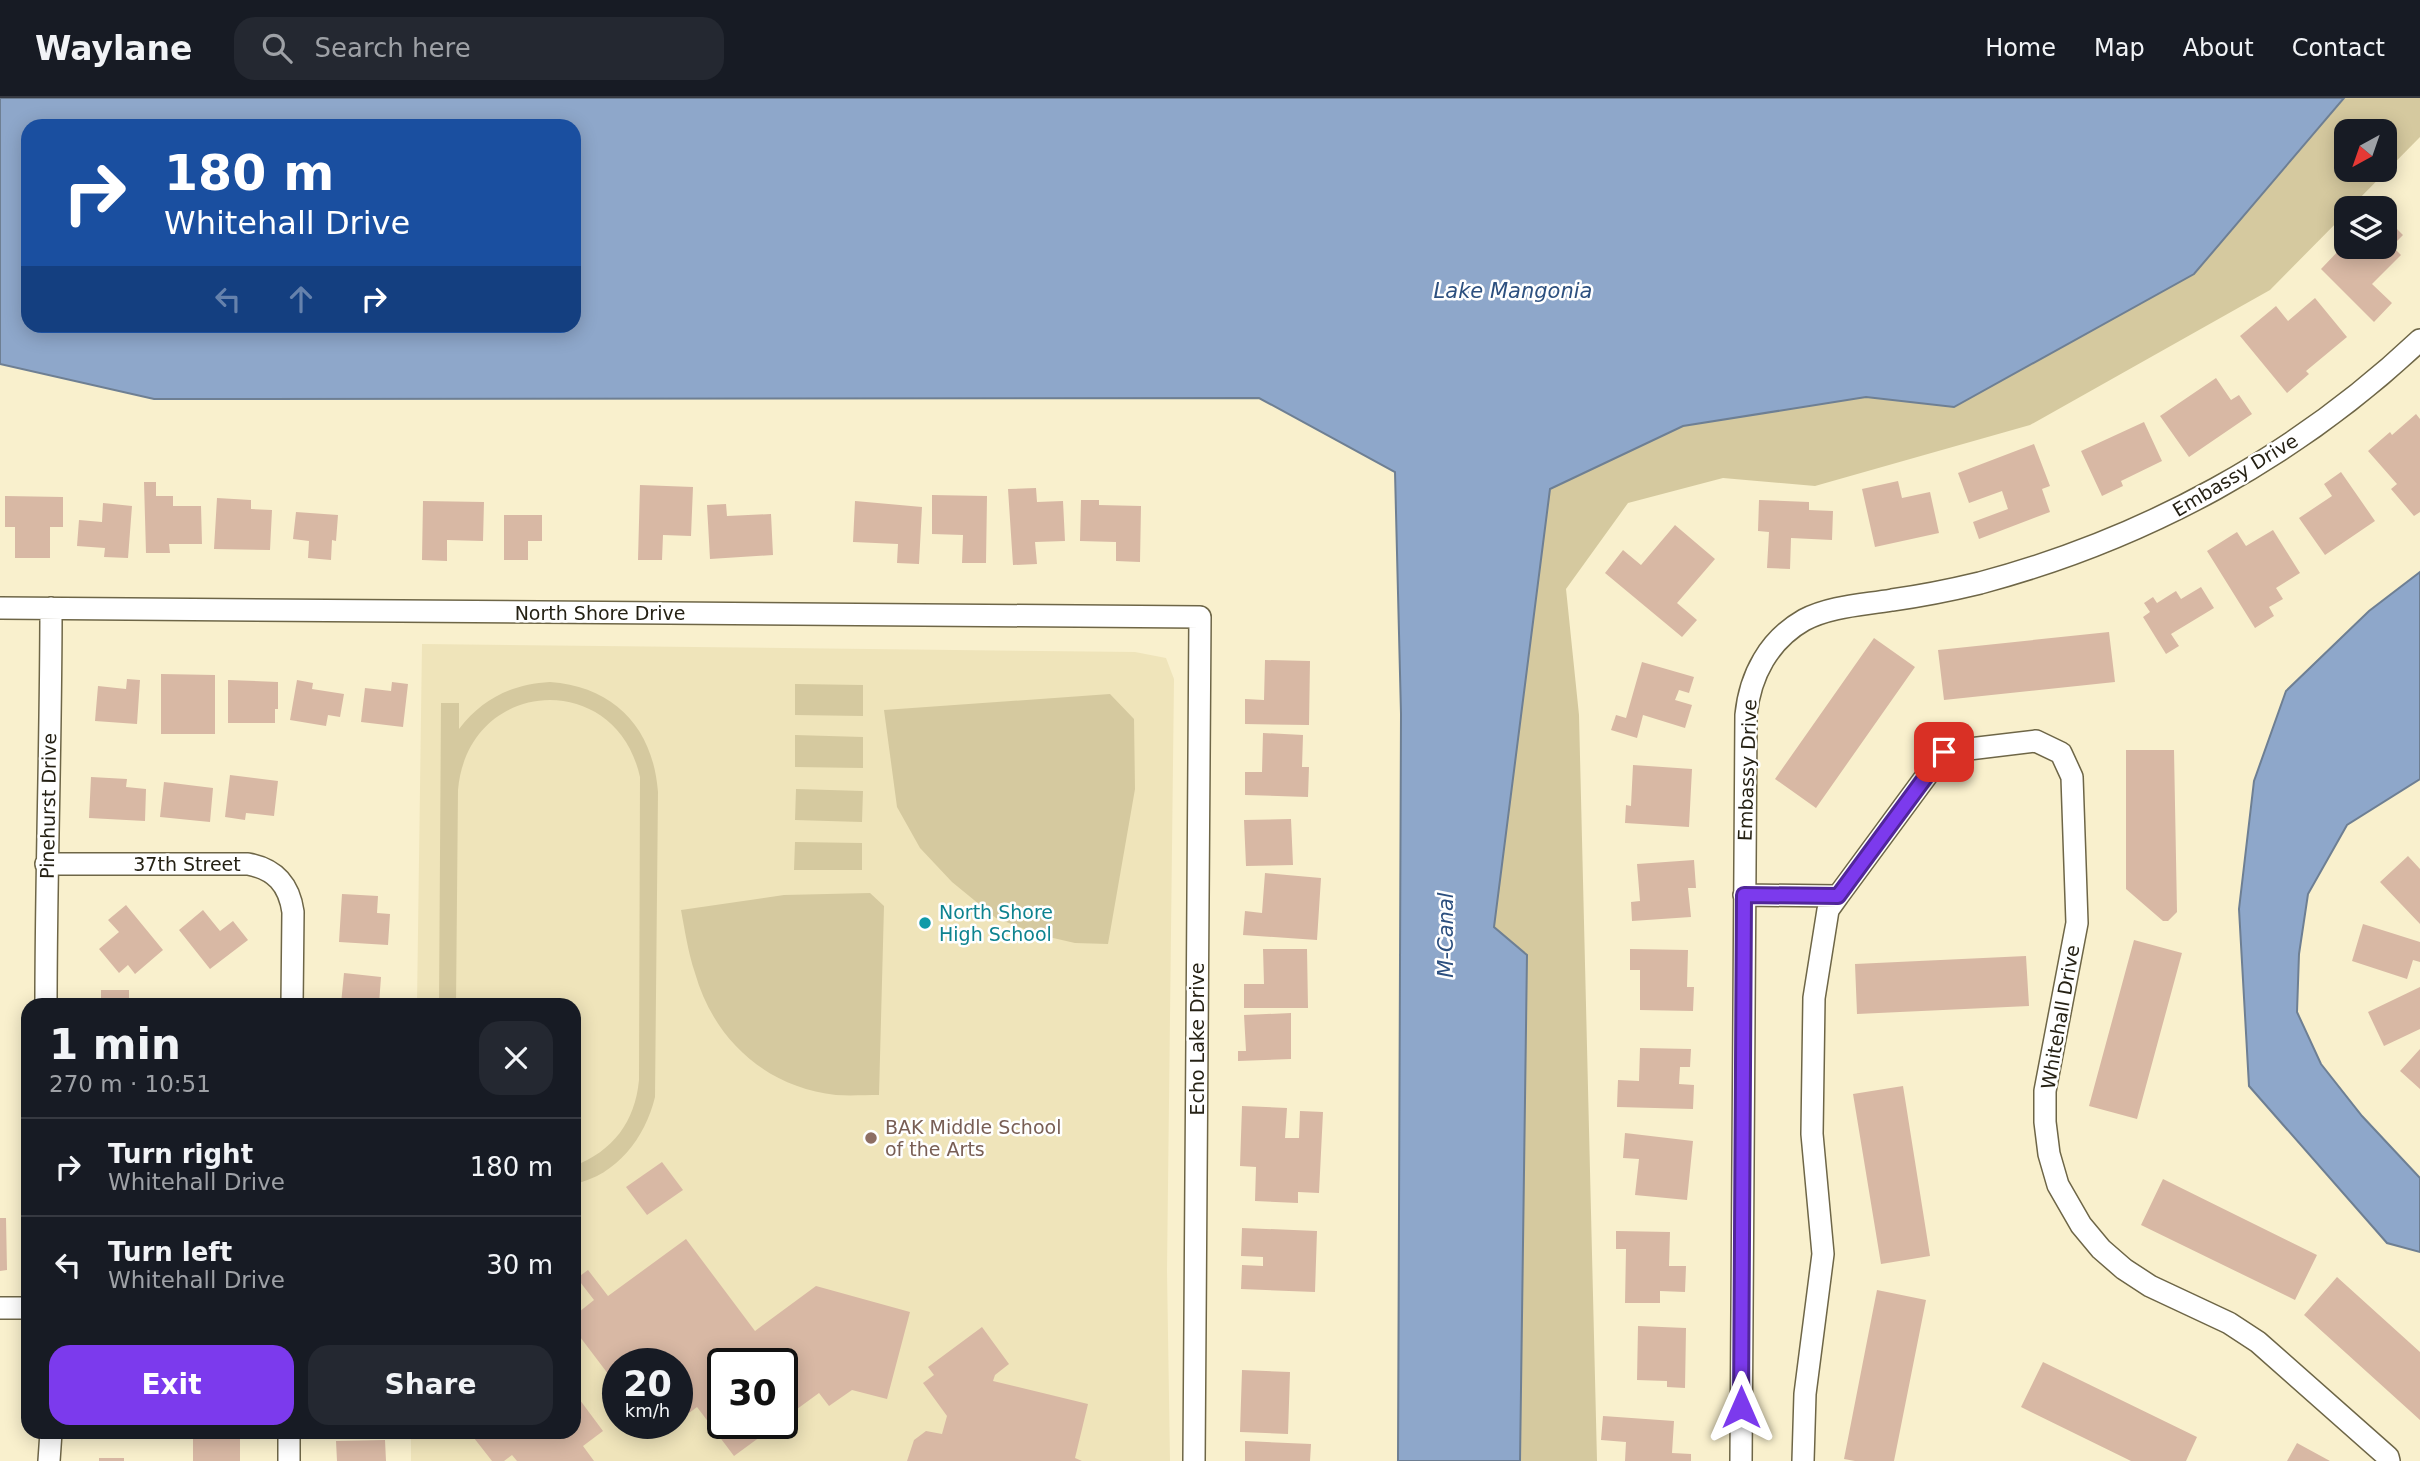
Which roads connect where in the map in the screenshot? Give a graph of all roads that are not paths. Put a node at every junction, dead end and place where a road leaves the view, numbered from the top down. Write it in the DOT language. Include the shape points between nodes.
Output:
graph roads {
  1 [pos="2420,340"];
  2 [pos="0,608"];
  3 [pos="51,608"];
  4 [pos="1200,617"];
  5 [pos="46,864"];
  6 [pos="1744,895"];
  7 [pos="1838,896"];
  8 [pos="46,998"];
  9 [pos="292,998"];
  10 [pos="0,1308"];
  11 [pos="21,1308"];
  12 [pos="51,1439"];
  13 [pos="289,1439"];
  14 [pos="49,1461"];
  15 [pos="289,1461"];
  16 [pos="1194,1461"];
  17 [pos="1741,1461"];
  18 [pos="1803,1461"];
  19 [pos="2389,1461"];
  1 -- 6 [label="street, Embassy Drive" via="2335,412 2281,450 2165,516 2042,565 1991,580 1820,613 1782,636 1758,668 1747,701"];
  2 -- 3 [label="street, North Shore Drive"];
  3 -- 4 [label="street, North Shore Drive"];
  3 -- 5 [label="street, Pinehurst Drive"];
  4 -- 16 [label="street, Echo Lake Drive"];
  5 -- 8 [label="street, Pinehurst Drive"];
  5 -- 9 [label="street, 37th Street" via="247,864 275,873 291,897"];
  6 -- 7 [label="street"];
  6 -- 17 [label="street, Embassy Drive"];
  7 -- 18 [label="street, Whitehall Drive" via="1828,910 1814,998 1812,1133 1822,1254 1805,1394"];
  7 -- 19 [label="street, Whitehall Drive" via="1944,752 2036,741 2061,753 2072,777 2077,923 2045,1091 2046,1132 2058,1185 2081,1225 2124,1269 2258,1342"];
  10 -- 11 [label="street"];
  12 -- 14 [label="street"];
  13 -- 15 [label="street"];
}
